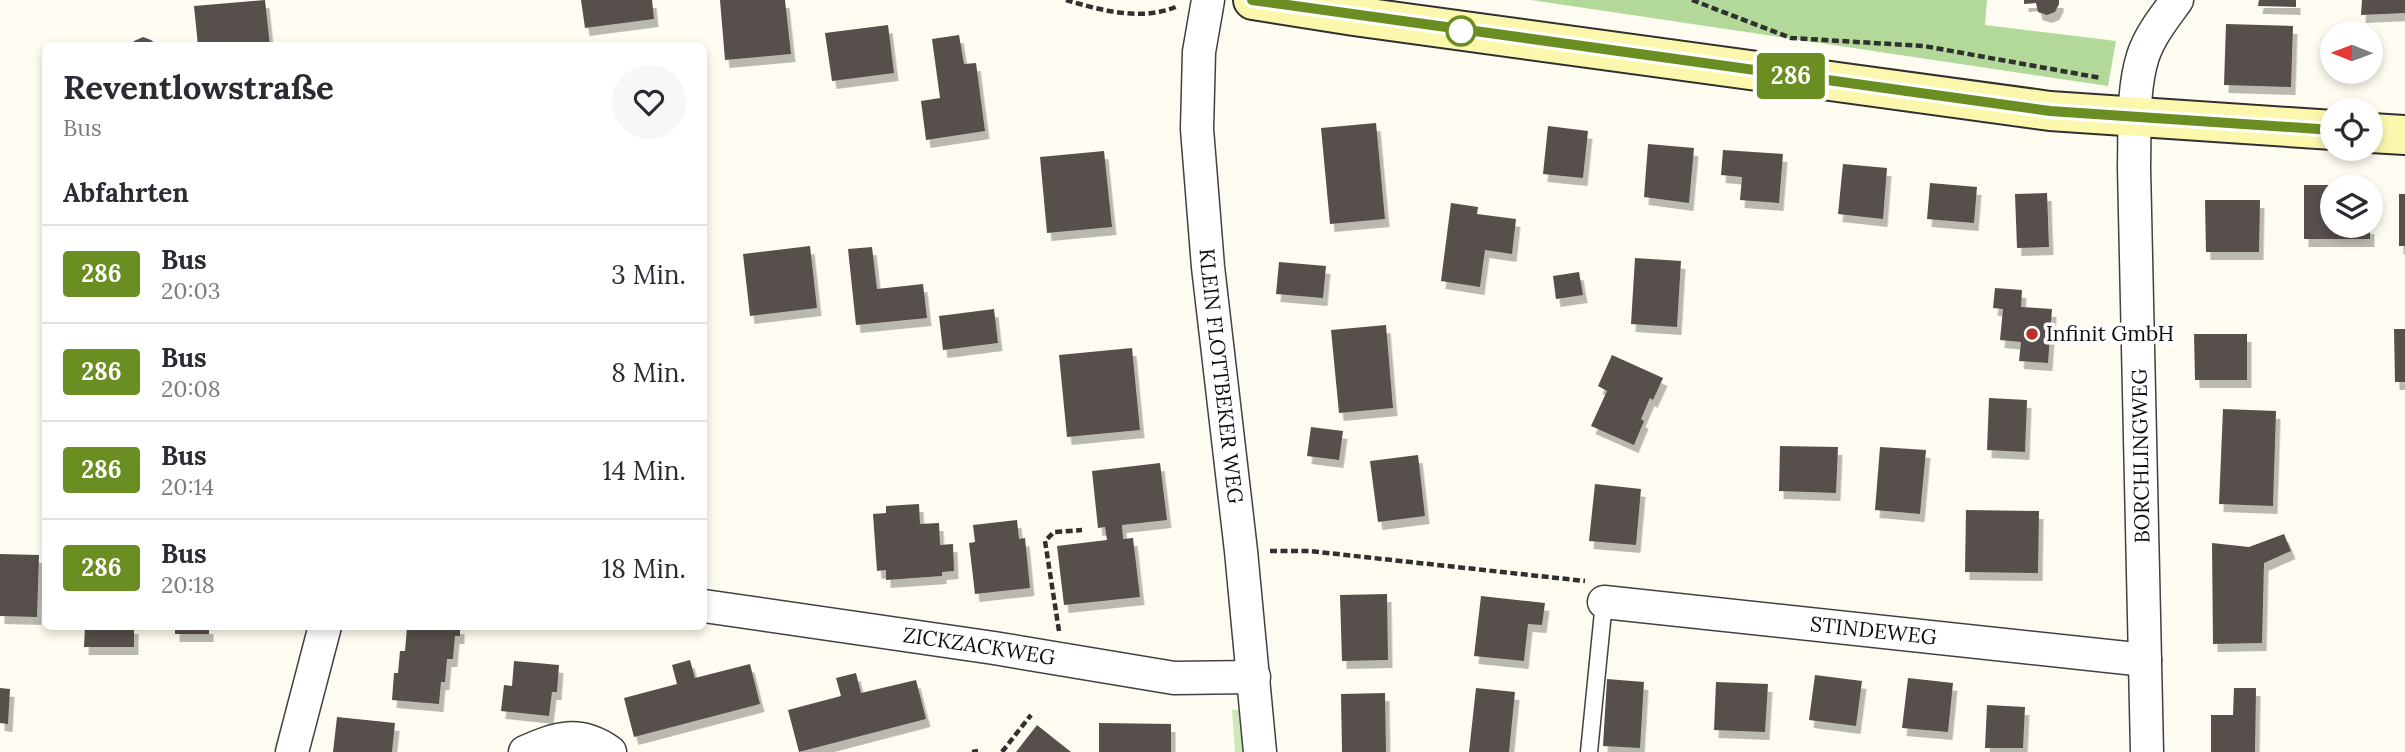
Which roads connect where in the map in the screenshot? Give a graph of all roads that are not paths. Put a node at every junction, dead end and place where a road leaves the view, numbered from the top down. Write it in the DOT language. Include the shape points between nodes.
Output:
graph roads {
  1 [pos="1208,0"];
  2 [pos="1253,0"];
  3 [pos="2177,0"];
  4 [pos="2137,99"];
  5 [pos="2320,128"];
  6 [pos="2383,134"];
  7 [pos="2405,135"];
  8 [pos="1604,602"];
  9 [pos="707,606"];
  10 [pos="324,630"];
  11 [pos="2145,660"];
  12 [pos="1254,677"];
  13 [pos="292,752"];
  14 [pos="525,752"];
  15 [pos="610,752"];
  16 [pos="1260,752"];
  17 [pos="1588,752"];
  18 [pos="2147,752"];
  1 -- 12 [label="street, KLEIN FLOTTBEKER WEG" via="1199,52 1197,129"];
  2 -- 4 [label="street" via="2050,111"];
  3 -- 4 [label="street, BORCHLINGWEG" via="2155,29 2143,56"];
  4 -- 5 [label="street"];
  4 -- 11 [label="street, BORCHLINGWEG"];
  6 -- 7 [label="street"];
  8 -- 11 [label="street, STINDEWEG"];
  8 -- 17 [label="lane"];
  9 -- 12 [label="street, ZICKZACKWEG" via="1174,678"];
  10 -- 13 [label="street"];
  11 -- 18 [label="street, BORCHLINGWEG"];
  12 -- 16 [label="street, KLEIN FLOTTBEKER WEG"];
  14 -- 15 [label="street" via="556,739 576,738 596,742"];
}
